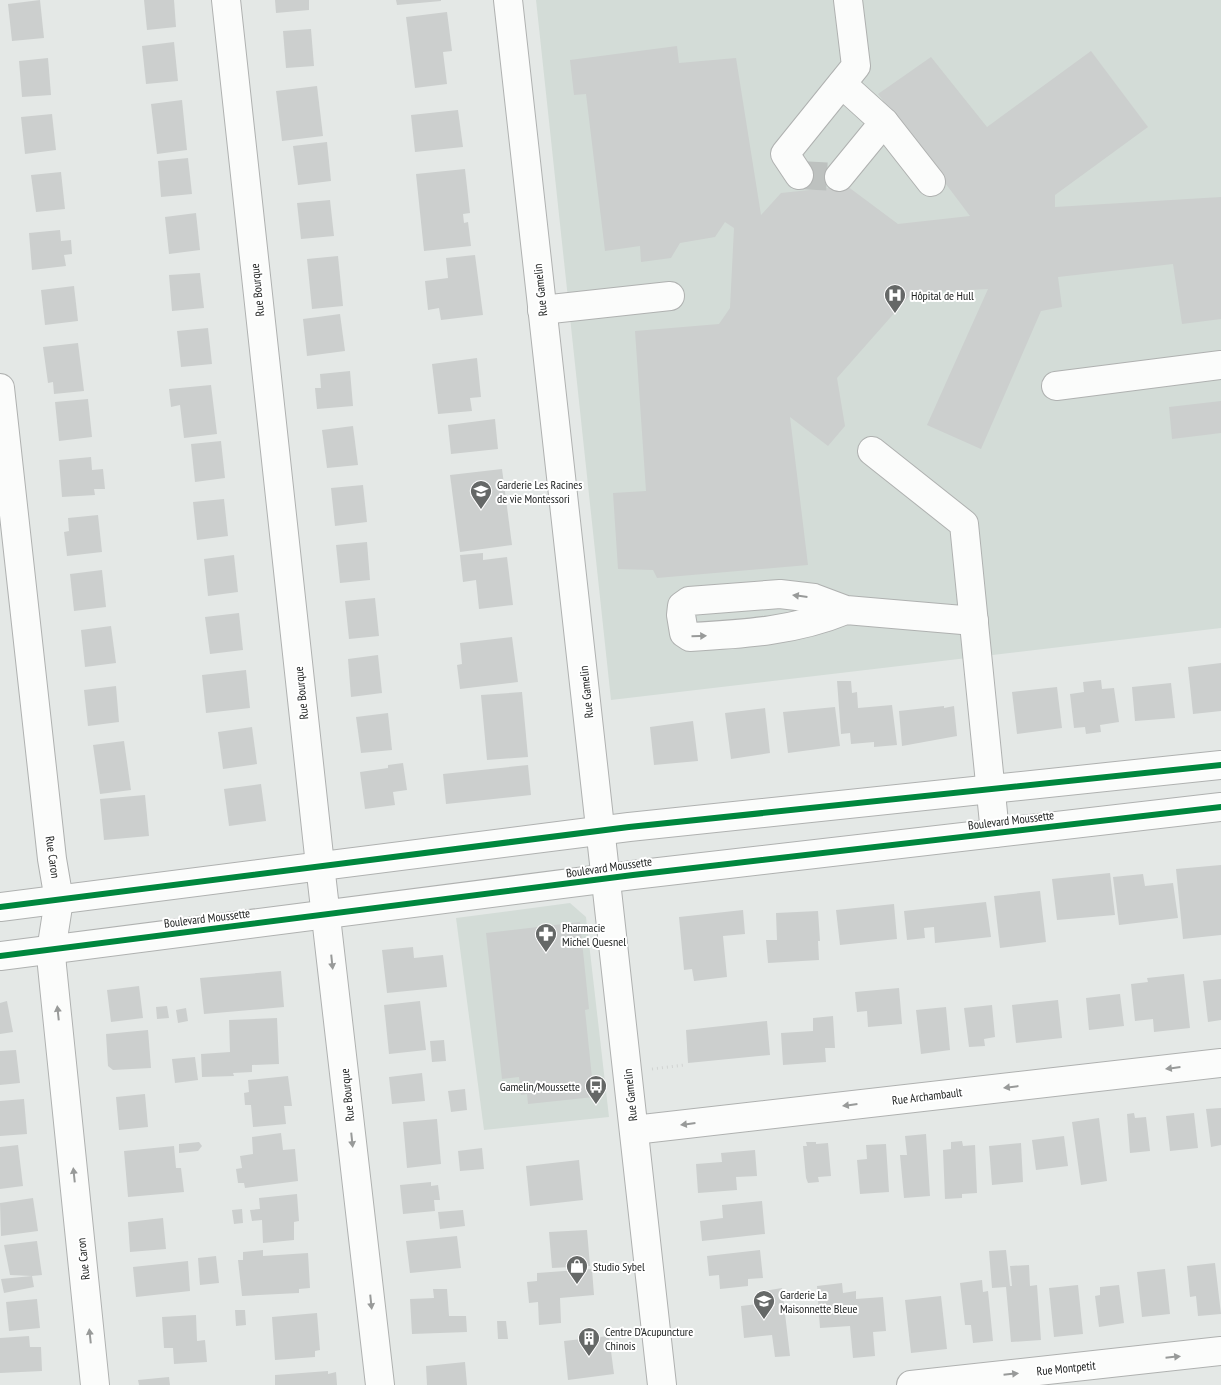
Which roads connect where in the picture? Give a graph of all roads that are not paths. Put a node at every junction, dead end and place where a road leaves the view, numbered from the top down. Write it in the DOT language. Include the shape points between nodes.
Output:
graph roads {
  1 [pos="226,0"];
  2 [pos="508,0"];
  3 [pos="848,0"];
  4 [pos="842,84"];
  5 [pos="884,122"];
  6 [pos="799,175"];
  7 [pos="839,177"];
  8 [pos="932,182"];
  9 [pos="670,296"];
  10 [pos="542,310"];
  11 [pos="1221,365"];
  12 [pos="1056,386"];
  13 [pos="0,388"];
  14 [pos="872,452"];
  15 [pos="846,610"];
  16 [pos="974,621"];
  17 [pos="1221,765"];
  18 [pos="992,788"];
  19 [pos="1221,807"];
  20 [pos="601,831"];
  21 [pos="995,833"];
  22 [pos="320,865"];
  23 [pos="607,878"];
  24 [pos="59,900"];
  25 [pos="0,907"];
  26 [pos="326,913"];
  27 [pos="51,951"];
  28 [pos="0,956"];
  29 [pos="1221,1063"];
  30 [pos="634,1130"];
  31 [pos="1221,1352"];
  32 [pos="95,1385"];
  33 [pos="380,1385"];
  34 [pos="662,1385"];
  35 [pos="911,1385"];
  1 -- 22 [label="street, Rue Bourque"];
  2 -- 10 [label="street, Rue Gamelin"];
  3 -- 4 [label="street" via="856,66"];
  4 -- 5 [label="street"];
  4 -- 6 [label="street" via="786,154"];
  5 -- 7 [label="street"];
  5 -- 8 [label="street"];
  9 -- 10 [label="street"];
  10 -- 20 [label="street, Rue Gamelin"];
  11 -- 12 [label="street"];
  13 -- 24 [label="street, Rue Caron"];
  14 -- 16 [label="street" via="964,524"];
  15 -- 15 [label="street, one-way" via="814,598 780,594 689,601 682,606 681,615 684,633 690,637 755,633 817,622"];
  15 -- 16 [label="street"];
  16 -- 18 [label="street"];
  17 -- 18 [label="street"];
  18 -- 20 [label="street"];
  18 -- 21 [label="street"];
  19 -- 21 [label="street, Boulevard Moussette"];
  20 -- 22 [label="street"];
  20 -- 23 [label="street, Rue Gamelin"];
  21 -- 23 [label="street, Boulevard Moussette"];
  22 -- 24 [label="street"];
  22 -- 26 [label="street, Rue Bourque"];
  23 -- 26 [label="street, Boulevard Moussette"];
  23 -- 30 [label="street, Rue Gamelin"];
  24 -- 25 [label="street"];
  24 -- 27 [label="street, Rue Caron"];
  26 -- 27 [label="street, Boulevard Moussette"];
  26 -- 33 [label="street, Rue Bourque, one-way"];
  27 -- 28 [label="street, Boulevard Moussette"];
  32 -- 27 [label="street, Rue Caron, one-way"];
  29 -- 30 [label="street, Rue Archambault, one-way"];
  30 -- 34 [label="street, Rue Gamelin"];
  35 -- 31 [label="street, Rue Montpetit, one-way"];
}
